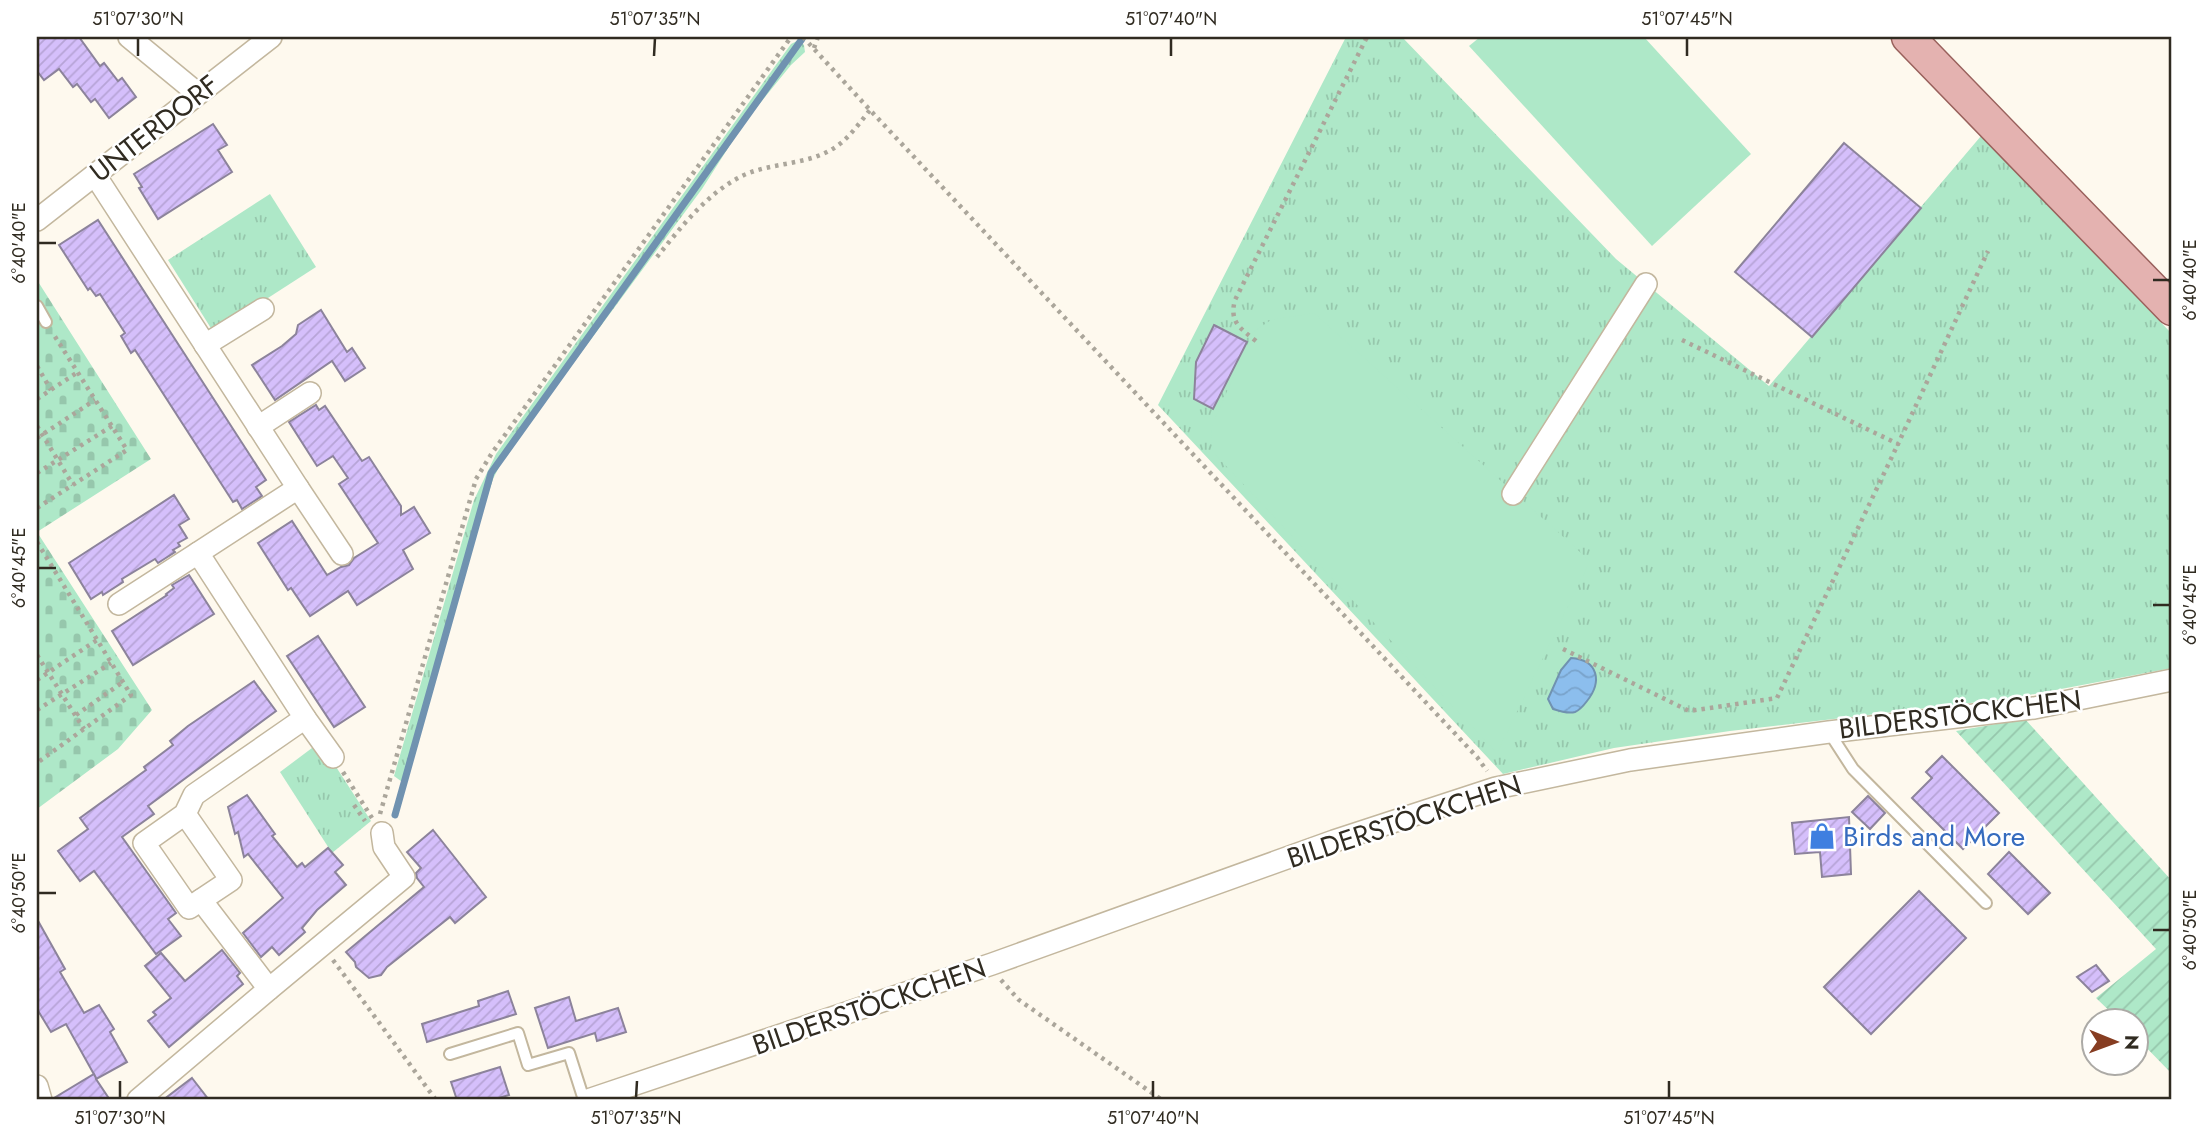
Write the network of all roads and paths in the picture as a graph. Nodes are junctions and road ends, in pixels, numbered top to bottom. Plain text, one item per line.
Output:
1 (129, 37) edge
2 (271, 37) edge
3 (791, 37) edge
4 (803, 37) edge
5 (818, 37) edge
6 (1367, 37) edge
7 (1908, 37) edge
8 (814, 48) junction
9 (197, 93) junction
10 (870, 110) junction
11 (95, 176) junction
12 (37, 220) edge
13 (1987, 251) dead end
14 (657, 257) dead end
15 (1646, 284) dead end
16 (37, 306) edge
17 (264, 309) dead end
18 (2172, 309) edge
19 (46, 322) joint
20 (1256, 341) dead end
21 (1682, 341) dead end
22 (205, 345) junction
23 (37, 366) edge
24 (78, 372) junction
25 (51, 390) junction
26 (310, 393) dead end
27 (37, 399) edge
28 (95, 400) junction
29 (37, 426) edge
30 (112, 426) junction
31 (258, 427) junction
32 (39, 436) edge
33 (1898, 444) junction
34 (58, 460) junction
35 (37, 474) edge
36 (73, 485) junction
37 (298, 488) junction
38 (1513, 495) dead end
39 (37, 508) edge
40 (37, 542) edge
41 (198, 553) junction
42 (342, 554) dead end
43 (119, 604) dead end
44 (97, 640) junction
45 (1563, 649) dead end
46 (37, 655) edge
47 (111, 663) junction
48 (48, 673) junction
49 (37, 680) edge
50 (2172, 680) edge
51 (124, 682) junction
52 (61, 693) junction
53 (37, 710) edge
54 (76, 715) junction
55 (305, 718) junction
56 (84, 729) junction
57 (1829, 732) junction
58 (333, 757) joint
59 (37, 763) edge
60 (1496, 788) junction
61 (185, 814) junction
62 (380, 829) junction
63 (201, 900) junction
64 (1986, 903) dead end
65 (321, 945) junction
66 (992, 964) junction
67 (269, 989) junction
68 (450, 1054) dead end
69 (37, 1086) edge
70 (41, 1100) edge
71 (138, 1100) edge
72 (436, 1100) edge
73 (586, 1100) edge
74 (1162, 1100) edge

1 - 9 street
2 - 9 street, UNTERDORF
3 - 62 path
4 - 8 path
5 - 8 path
6 - 20 path
7 - 18 main road
8 - 10 path
9 - 11 street, UNTERDORF
10 - 14 path
10 - 60 path
11 - 12 street, UNTERDORF
11 - 22 street
13 - 33 path
15 - 38 street
16 - 19 lane
17 - 22 street
19 - 24 path
21 - 33 path
22 - 31 street
23 - 25 path
24 - 25 path
24 - 28 path
25 - 27 path
26 - 31 street
28 - 30 path
28 - 32 path
29 - 32 path
30 - 34 path
30 - 36 path
31 - 37 street
32 - 34 path
33 - 45 path
34 - 35 path
34 - 36 path
36 - 39 path
37 - 41 street
37 - 42 street
40 - 44 path
41 - 43 street
41 - 55 street
44 - 47 path
44 - 48 path
46 - 48 path
47 - 51 path
47 - 52 path
48 - 49 path
48 - 52 path
50 - 57 street, BILDERSTÖCKCHEN
51 - 54 path
51 - 56 path
52 - 53 path
52 - 54 path
54 - 56 path
55 - 58 street
55 - 61 street
56 - 59 path
57 - 60 street, BILDERSTÖCKCHEN
57 - 64 lane
58 - 62 path
60 - 66 street, BILDERSTÖCKCHEN
61 - 63 street
61 - 63 street
62 - 65 street
63 - 67 street
65 - 67 street
65 - 72 path
66 - 73 street, BILDERSTÖCKCHEN
66 - 74 path
67 - 71 street
68 - 73 lane
69 - 70 street

